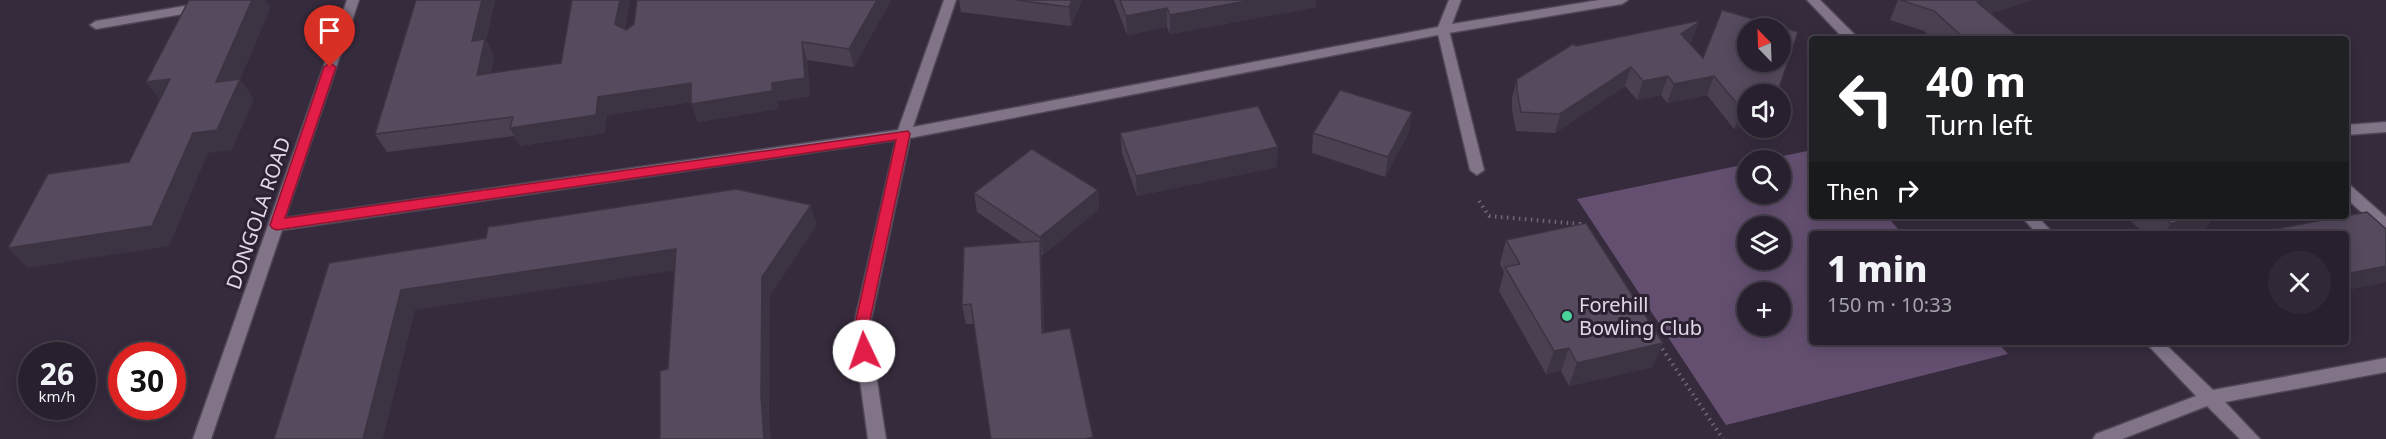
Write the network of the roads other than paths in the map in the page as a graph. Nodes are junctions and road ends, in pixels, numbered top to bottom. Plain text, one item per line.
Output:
1 (353, 0) edge
2 (950, 0) edge
3 (1455, 0) edge
4 (1622, 0) edge
5 (1813, 0) edge
6 (211, 6) edge
7 (96, 25) dead end
8 (1443, 30) junction
9 (1849, 36) edge
10 (2386, 127) edge
11 (2349, 130) edge
12 (904, 134) junction
13 (1477, 170) road end
14 (2349, 193) edge
15 (2031, 219) edge
16 (276, 225) junction
17 (2386, 226) edge
18 (2043, 231) edge
19 (2156, 345) edge
20 (2386, 365) edge
21 (2209, 398) junction
22 (202, 439) edge
23 (877, 439) edge
24 (2102, 439) edge
25 (2251, 439) edge

1 - 16 street, DONGOLA ROAD
2 - 12 street
3 - 8 street
4 - 8 street
5 - 9 street
6 - 7 street
8 - 12 street
8 - 13 street
10 - 11 street
12 - 16 street
12 - 23 street
14 - 17 street
15 - 18 street
16 - 22 street, DONGOLA ROAD
19 - 21 street
20 - 21 street
21 - 24 street
21 - 25 street

